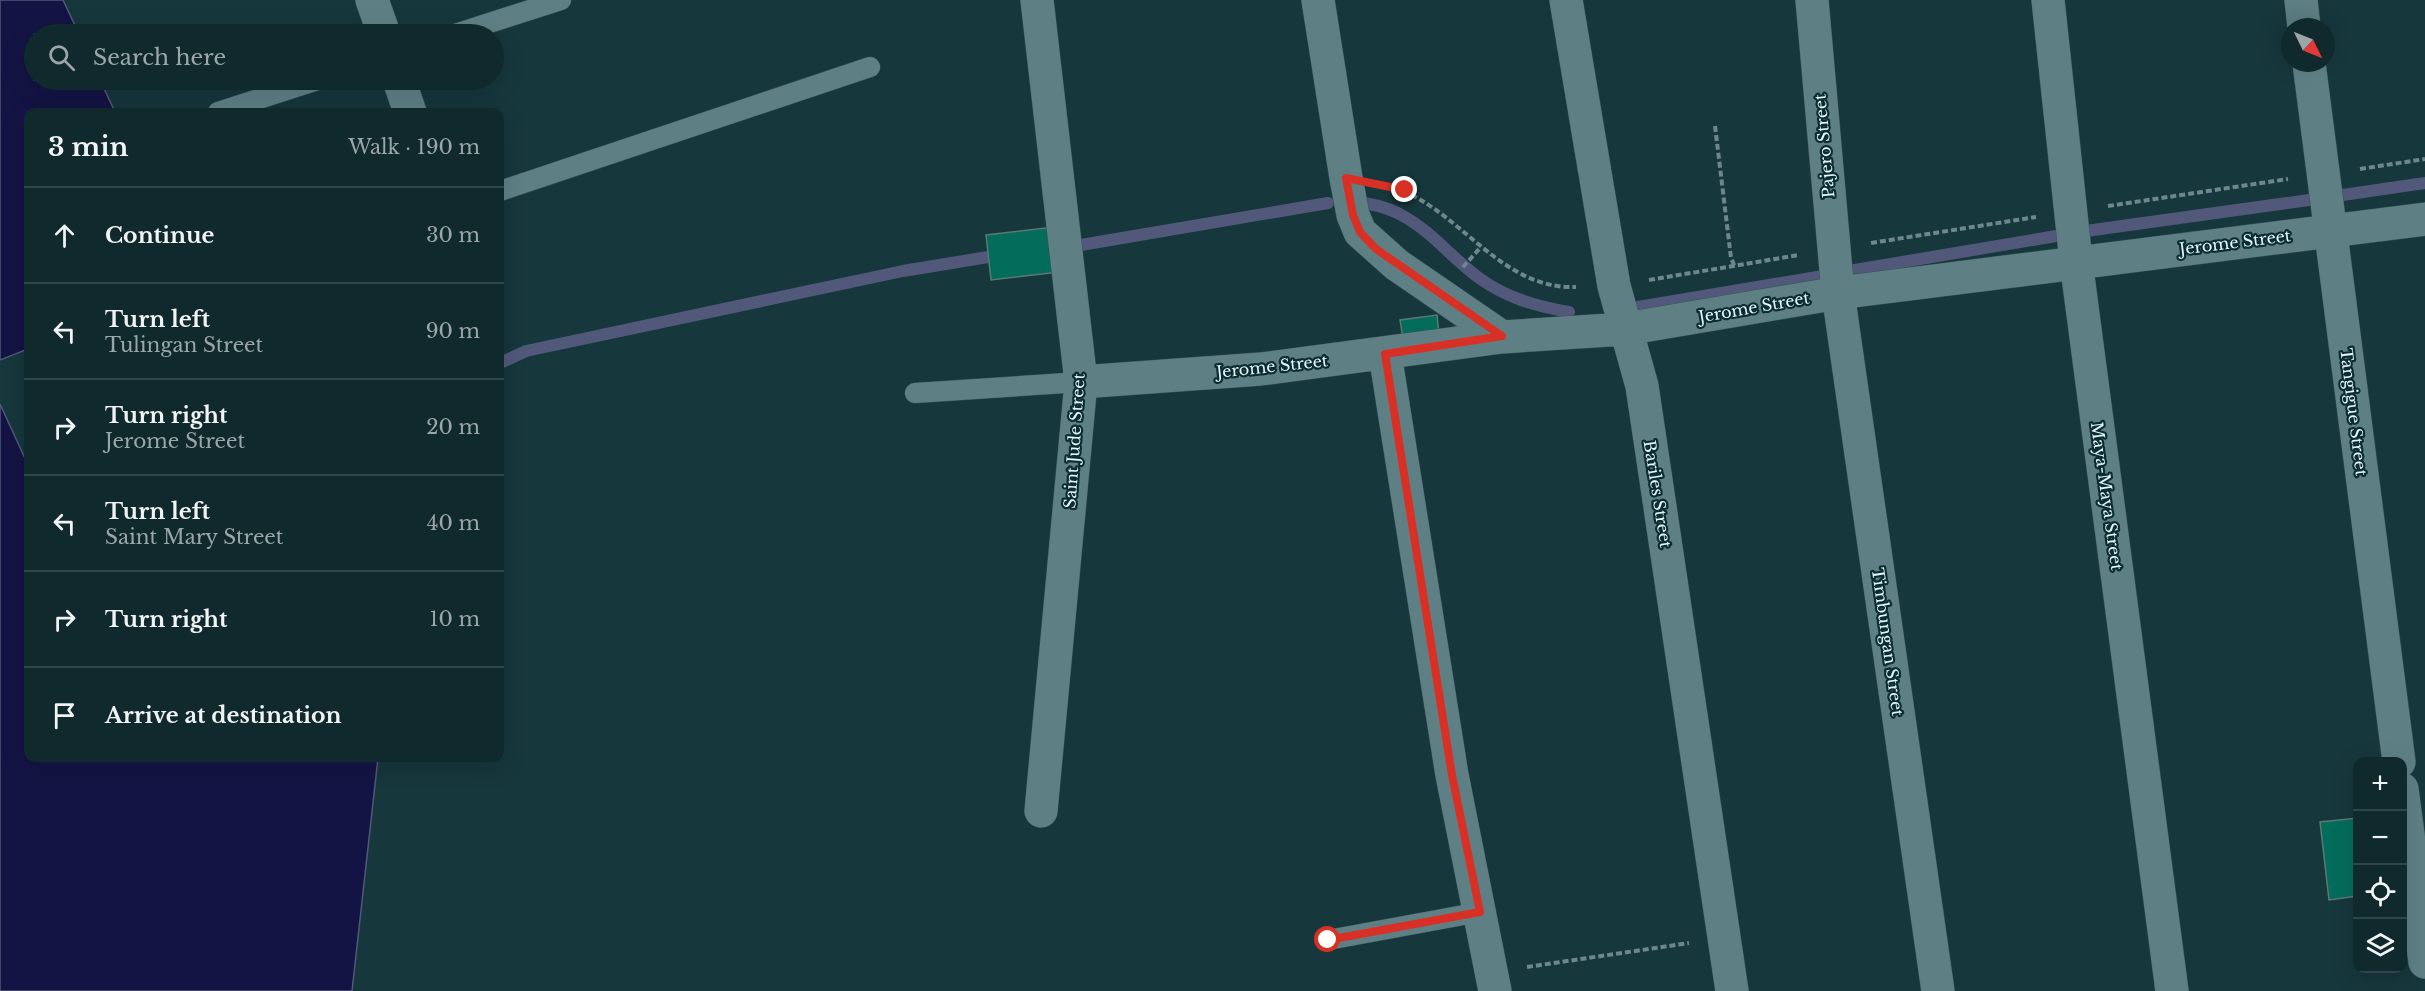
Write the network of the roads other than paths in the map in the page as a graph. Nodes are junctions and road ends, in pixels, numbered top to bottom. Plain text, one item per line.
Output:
1 (372, 0) edge
2 (561, 0) edge
3 (1037, 0) edge
4 (1318, 0) edge
5 (1566, 0) edge
6 (1812, 0) edge
7 (2048, 0) edge
8 (2301, 0) edge
9 (2303, 18) edge
10 (380, 24) edge
11 (486, 24) edge
12 (870, 67) dead end
13 (2310, 72) edge
14 (287, 90) edge
15 (402, 90) edge
16 (230, 108) edge
17 (409, 108) edge
18 (504, 190) edge
19 (2425, 219) edge
20 (2330, 230) junction
21 (2076, 261) junction
22 (1838, 293) junction
23 (1625, 329) junction
24 (1502, 336) junction
25 (1385, 354) junction
26 (1081, 382) junction
27 (915, 393) dead end
28 (2398, 757) edge
29 (1041, 811) dead end
30 (2406, 811) edge
31 (1480, 912) junction
32 (1328, 940) dead end
33 (2425, 962) edge
34 (1493, 982) edge
35 (1732, 991) edge
36 (1938, 991) edge
37 (2172, 991) edge

1 - 10 street
2 - 11 lane
3 - 26 street, Saint Jude Street
4 - 24 street
5 - 23 street, Bariles Street
6 - 22 street, Pajero Street
7 - 21 street, Maya-Maya Street
8 - 9 street
12 - 18 lane
13 - 20 street, Tangigue Street
14 - 16 lane
15 - 17 street
19 - 20 street, Jerome Street
20 - 21 street, Jerome Street
20 - 28 street, Tangigue Street
21 - 22 street, Jerome Street
21 - 37 street, Maya-Maya Street
22 - 23 street, Jerome Street
22 - 36 street, Timbungan Street
23 - 24 street, Jerome Street
23 - 35 street, Bariles Street
24 - 25 street, Jerome Street
25 - 26 street, Jerome Street
25 - 31 street
26 - 27 lane
26 - 29 street, Saint Jude Street
30 - 33 street
31 - 32 lane
31 - 34 street

